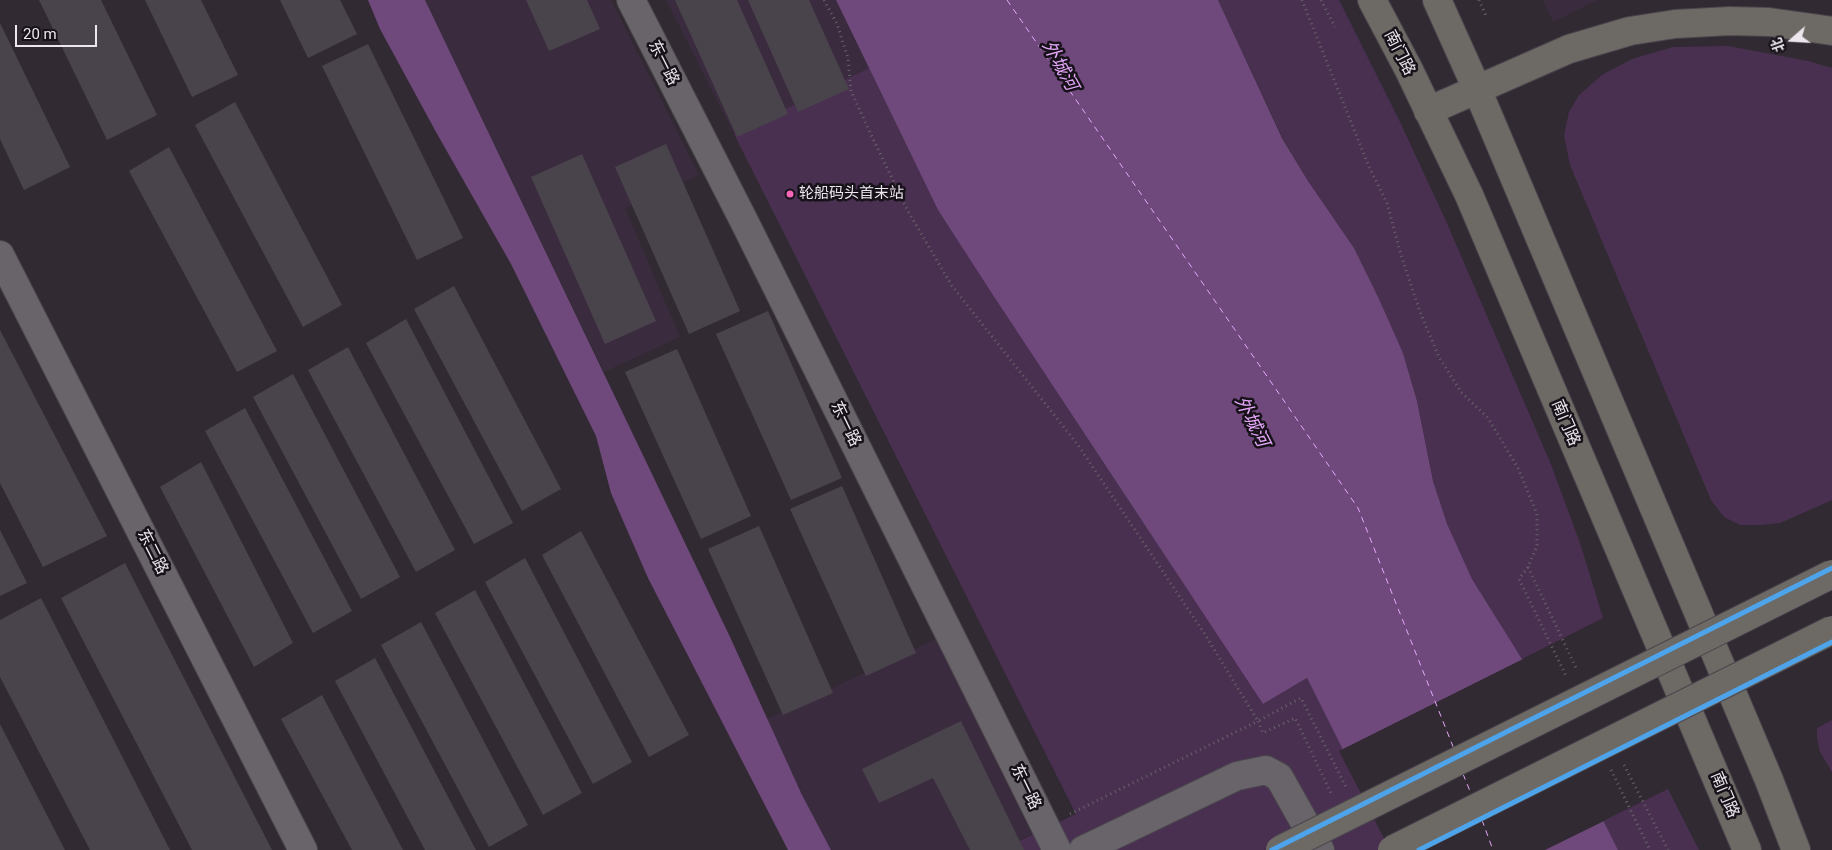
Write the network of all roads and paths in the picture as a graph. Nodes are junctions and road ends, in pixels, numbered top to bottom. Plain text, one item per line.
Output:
1 (631, 0) edge
2 (824, 0) edge
3 (1302, 0) edge
4 (1321, 0) edge
5 (1372, 0) edge
6 (1437, 0) edge
7 (1478, 0) edge
8 (1487, 18) dead end
9 (1335, 27) dead end
10 (1832, 31) edge
11 (1477, 88) junction
12 (1428, 111) junction
13 (0, 255) edge
14 (1528, 567) junction
15 (1832, 574) edge
16 (1832, 630) edge
17 (1580, 690) junction
18 (1258, 722) junction
19 (1610, 752) junction
20 (1348, 791) dead end
21 (1343, 818) junction
22 (1044, 826) junction
23 (303, 850) edge
24 (1057, 850) edge
25 (1083, 850) edge
26 (1280, 850) edge
27 (1320, 850) edge
28 (1392, 850) edge
29 (1650, 850) edge
30 (1668, 850) edge
31 (1747, 850) edge
32 (1796, 850) edge

1 - 22 street, 东一路
2 - 18 path
3 - 14 path
4 - 9 path
5 - 12 main road, 南门路
6 - 11 main road
7 - 8 path
10 - 11 main road
11 - 12 main road
11 - 32 main road
12 - 31 main road, 南门路
13 - 23 street, 东二路
14 - 17 path
14 - 17 path
15 - 17 main road, bridge
16 - 19 main road, bridge
17 - 21 main road, bridge
18 - 20 path
18 - 21 path
18 - 22 path
19 - 28 main road, bridge
19 - 29 path
19 - 30 path
21 - 26 main road, bridge
22 - 24 street, 东一路
25 - 27 street

